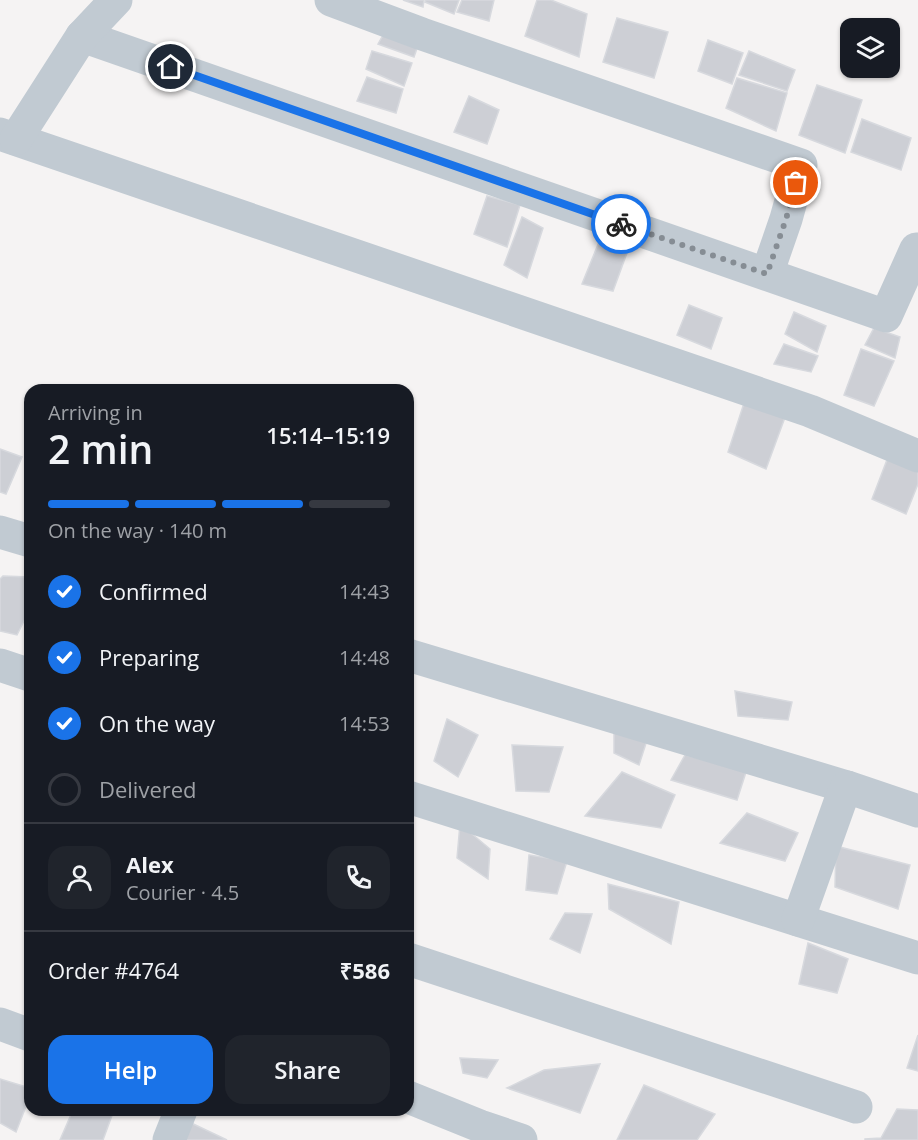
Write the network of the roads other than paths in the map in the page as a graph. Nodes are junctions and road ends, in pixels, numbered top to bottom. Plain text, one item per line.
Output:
1 (116, 0) edge
2 (331, 0) edge
3 (82, 36) junction
4 (8, 136) edge
5 (918, 249) edge
6 (767, 274) junction
7 (918, 456) edge
8 (0, 532) edge
9 (24, 539) edge
10 (414, 657) edge
11 (0, 665) edge
12 (24, 673) edge
13 (847, 788) junction
14 (414, 799) edge
15 (918, 811) edge
16 (798, 920) junction
17 (918, 958) edge
18 (414, 961) edge
19 (0, 1024) edge
20 (24, 1033) edge
21 (414, 1099) edge
22 (856, 1107) dead end
23 (179, 1116) edge
24 (169, 1140) edge
25 (521, 1140) edge

1 - 3 street
2 - 6 street
3 - 4 street
3 - 6 street
4 - 7 street
5 - 6 street
8 - 9 street
10 - 13 street
11 - 12 street
13 - 15 street
13 - 16 street
14 - 16 street
16 - 17 street
18 - 22 street
19 - 20 street
21 - 25 street
23 - 24 street

